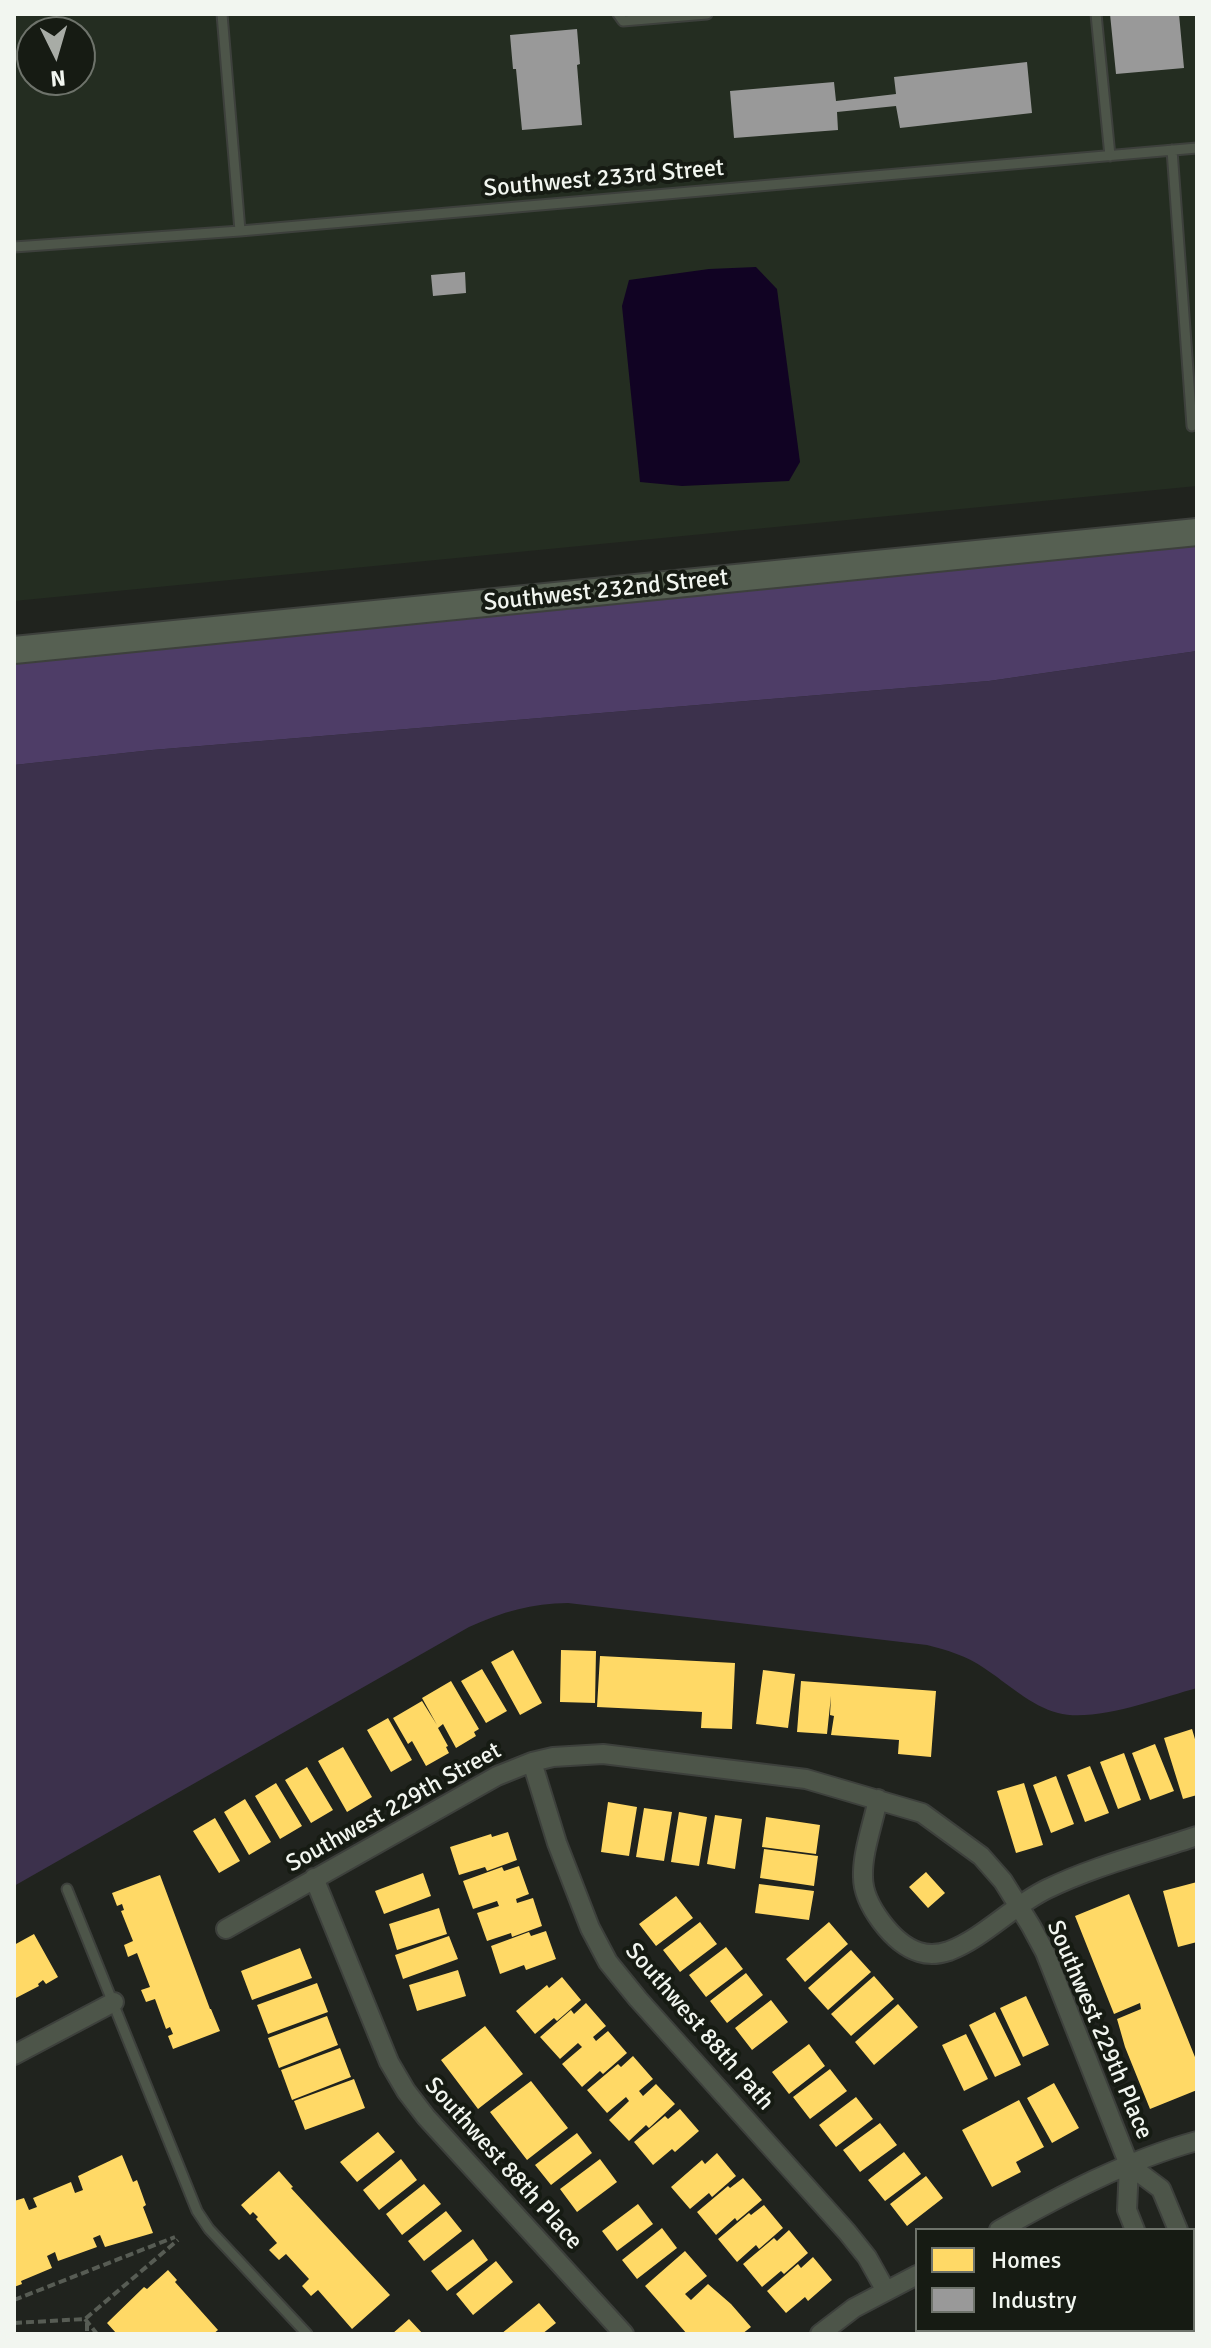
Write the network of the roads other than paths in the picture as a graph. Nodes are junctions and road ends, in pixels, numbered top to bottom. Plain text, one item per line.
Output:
1 (222, 14) edge
2 (618, 14) edge
3 (707, 14) edge
4 (1096, 14) edge
5 (1197, 148) edge
6 (1172, 150) junction
7 (1110, 156) junction
8 (240, 231) junction
9 (14, 247) edge
10 (1192, 426) dead end
11 (1197, 532) edge
12 (14, 650) edge
13 (532, 1762) junction
14 (878, 1799) junction
15 (1197, 1836) edge
16 (314, 1878) junction
17 (67, 1889) dead end
18 (1018, 1905) junction
19 (226, 1929) dead end
20 (114, 2002) junction
21 (14, 2055) edge
22 (1197, 2141) edge
23 (1129, 2165) junction
24 (1003, 2228) edge
25 (1134, 2228) edge
26 (1177, 2228) edge
27 (915, 2276) edge
28 (886, 2291) junction
29 (307, 2334) edge
30 (624, 2334) edge
31 (820, 2334) edge

1 - 8 lane
2 - 3 lane
4 - 7 lane
5 - 6 lane, Southwest 233rd Street
6 - 7 lane, Southwest 233rd Street
6 - 10 lane
7 - 8 lane, Southwest 233rd Street
8 - 9 lane, Southwest 233rd Street
11 - 12 street, Southwest 232nd Street
13 - 14 street, Southwest 229th Street
13 - 16 street, Southwest 229th Street
13 - 28 street, Southwest 88th Path
14 - 18 street, Southwest 229th Place
14 - 18 street
15 - 18 street
16 - 19 street, Southwest 229th Street
16 - 30 street, Southwest 88th Place
17 - 20 lane
18 - 23 street, Southwest 229th Place
20 - 21 street
20 - 29 lane
22 - 23 street
23 - 24 street
23 - 25 street, Southwest 229th Place
23 - 26 street, Southwest 229th Place
27 - 28 street
28 - 31 street

